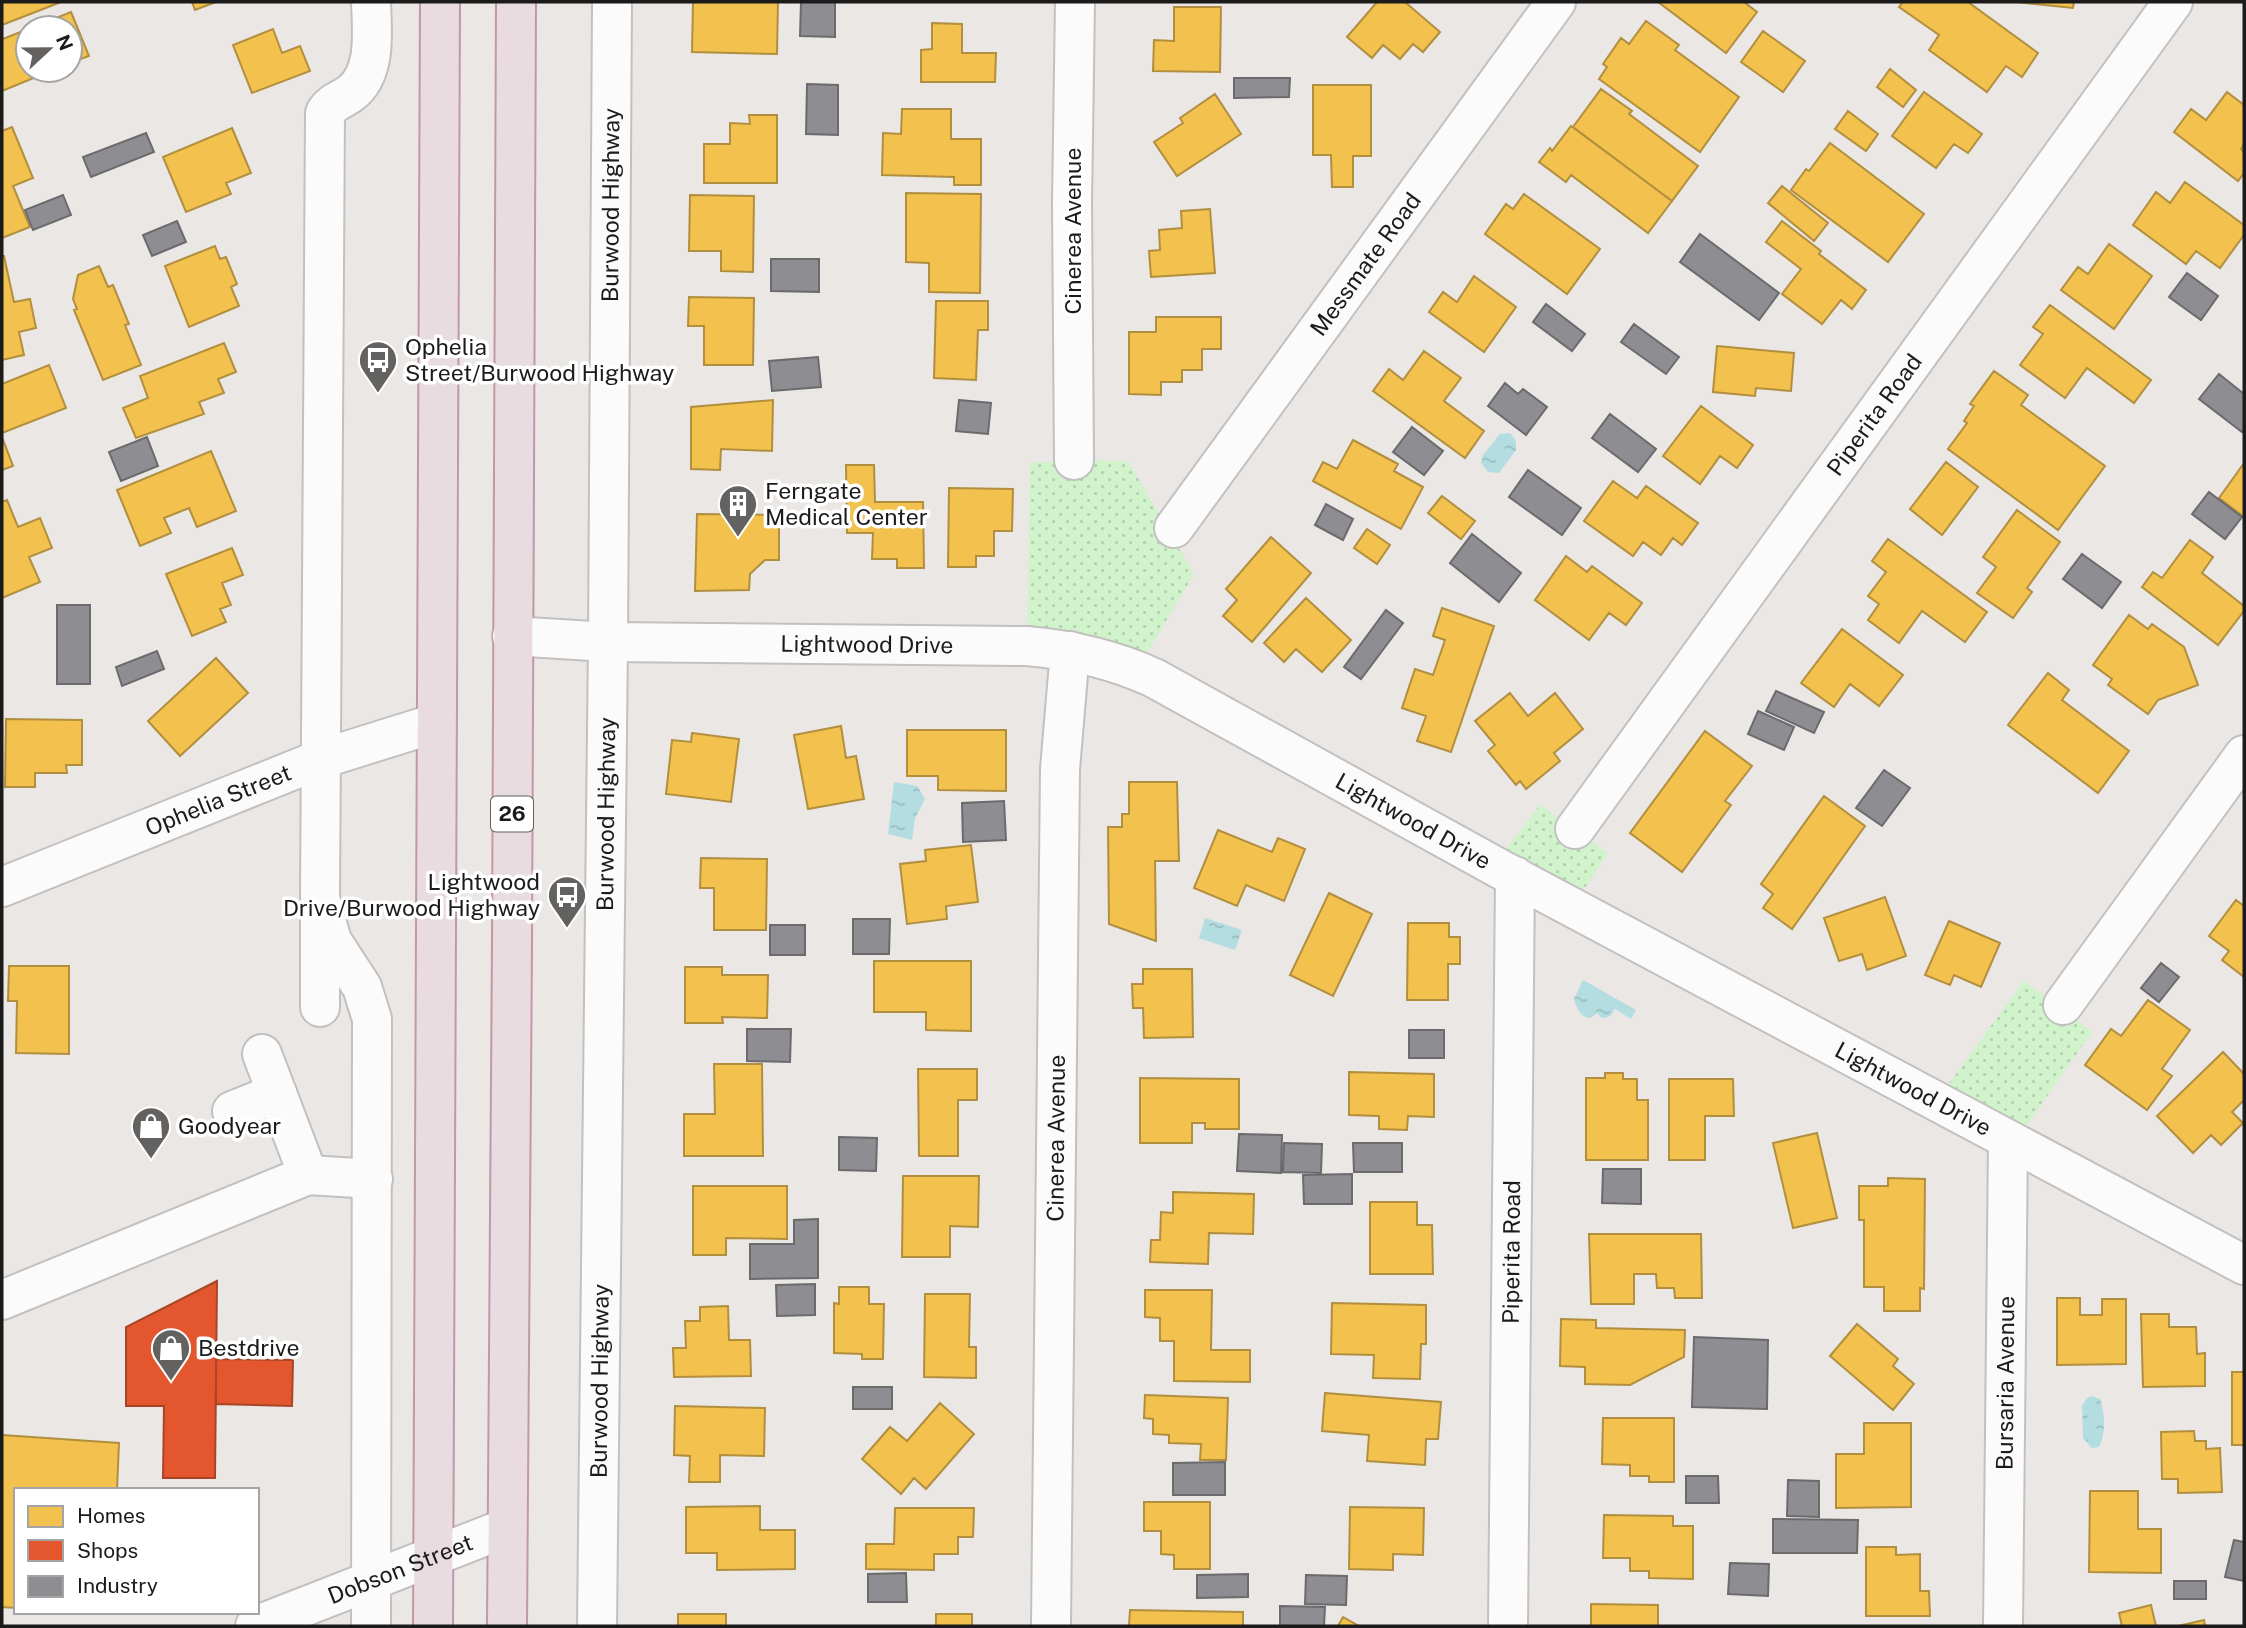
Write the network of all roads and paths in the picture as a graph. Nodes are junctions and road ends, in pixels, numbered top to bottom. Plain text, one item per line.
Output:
1 (371, 2) edge
2 (440, 2) edge
3 (516, 2) edge
4 (612, 2) edge
5 (1075, 2) edge
6 (1556, 2) edge
7 (2173, 2) edge
8 (1074, 460) dead end
9 (1174, 528) dead end
10 (512, 636) junction
11 (608, 642) junction
12 (1070, 651) junction
13 (436, 723) junction
14 (2244, 755) edge
15 (321, 759) junction
16 (1575, 829) dead end
17 (1516, 876) junction
18 (2, 887) edge
19 (320, 898) junction
20 (2063, 1005) dead end
21 (320, 1007) dead end
22 (262, 1054) dead end
23 (277, 1093) junction
24 (232, 1111) dead end
25 (2008, 1140) junction
26 (309, 1174) junction
27 (373, 1179) junction
28 (2244, 1265) edge
29 (2, 1300) edge
30 (506, 1528) junction
31 (434, 1556) junction
32 (372, 1581) junction
33 (255, 1626) edge
34 (371, 1626) edge
35 (433, 1626) edge
36 (507, 1626) edge
37 (597, 1626) edge
38 (1051, 1626) edge
39 (1508, 1626) edge
40 (2003, 1626) edge

1 - 15 street
2 - 13 highway
3 - 10 highway, 26
4 - 11 street, Burwood Highway
5 - 8 street, Cinerea Avenue
6 - 9 street, Messmate Road
7 - 16 street, Piperita Road
10 - 11 street, Lightwood Drive
10 - 30 highway, 26
11 - 12 street, Lightwood Drive
11 - 37 street, Burwood Highway
12 - 17 street, Lightwood Drive
12 - 38 street, Cinerea Avenue
13 - 15 street, Ophelia Street
13 - 31 highway
14 - 20 street
15 - 18 street, Ophelia Street
15 - 19 street
17 - 25 street, Lightwood Drive
17 - 39 street, Piperita Road
19 - 21 street
19 - 27 street
22 - 23 street
23 - 24 street
23 - 26 street
25 - 28 street, Lightwood Drive
25 - 40 street, Bursaria Avenue
26 - 27 street
26 - 29 street
27 - 32 street
30 - 31 street, Dobson Street
30 - 36 highway, 26
31 - 32 street, Dobson Street
31 - 35 highway
32 - 33 street, Dobson Street
32 - 34 street

